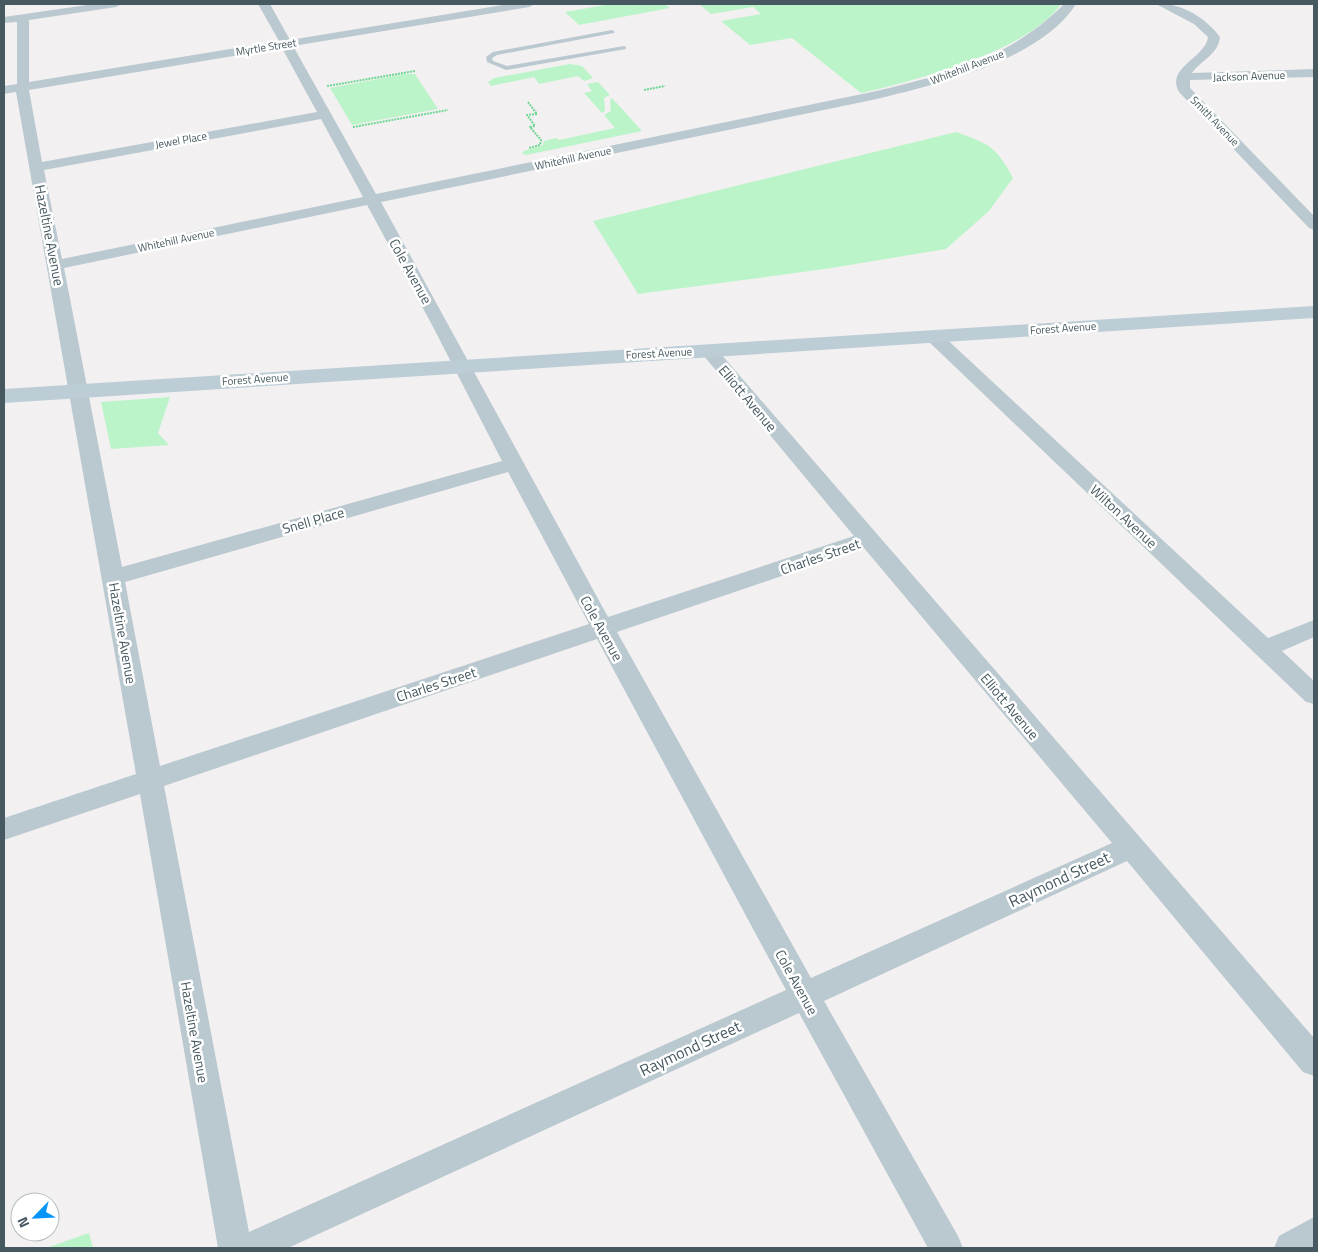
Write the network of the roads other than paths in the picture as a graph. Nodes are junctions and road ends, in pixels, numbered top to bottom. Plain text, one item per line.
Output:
1 (116, 4) edge
2 (264, 4) edge
3 (529, 4) edge
4 (1070, 4) edge
5 (1162, 4) edge
6 (503, 6) edge
7 (13, 19) edge
8 (612, 32) dead end
9 (286, 44) junction
10 (624, 48) dead end
11 (1314, 73) edge
12 (1184, 76) junction
13 (13, 89) edge
14 (325, 114) junction
15 (37, 167) junction
16 (372, 199) junction
17 (1314, 224) edge
18 (56, 265) junction
19 (1314, 312) edge
20 (933, 336) junction
21 (708, 350) junction
22 (462, 365) junction
23 (79, 391) junction
24 (4, 397) edge
25 (513, 464) junction
26 (868, 540) junction
27 (113, 577) junction
28 (1314, 628) edge
29 (602, 629) junction
30 (1265, 649) junction
31 (1314, 695) edge
32 (150, 780) junction
33 (4, 829) edge
34 (1130, 847) junction
35 (804, 996) junction
36 (1314, 1061) edge
37 (1314, 1234) edge
38 (235, 1248) edge
39 (251, 1248) edge
40 (946, 1248) edge
41 (1291, 1248) edge

1 - 7 street
2 - 9 street, Cole Avenue
3 - 6 street, Myrtle Street
4 - 16 street, Whitehill Avenue
5 - 12 street
6 - 9 street, Myrtle Street
7 - 13 street, Hazeltine Avenue
8 - 10 lane
9 - 13 street, Myrtle Street
9 - 14 street, Cole Avenue
11 - 12 street, Jackson Avenue
12 - 17 street, Smith Avenue
13 - 15 street, Hazeltine Avenue
14 - 15 street, Jewel Place
14 - 16 street, Cole Avenue
15 - 18 street, Hazeltine Avenue
16 - 18 street, Whitehill Avenue
16 - 22 street, Cole Avenue
18 - 23 street, Hazeltine Avenue
19 - 20 main road, Forest Avenue
20 - 21 main road, Forest Avenue
20 - 30 street, Wilton Avenue
21 - 22 main road, Forest Avenue
21 - 26 street, Elliott Avenue
22 - 23 main road, Forest Avenue
22 - 25 street, Cole Avenue
23 - 24 main road, Forest Avenue
23 - 27 street, Hazeltine Avenue
25 - 27 street, Snell Place
25 - 29 street, Cole Avenue
26 - 29 street, Charles Street
26 - 34 street, Elliott Avenue
27 - 32 street, Hazeltine Avenue
28 - 30 street
29 - 32 street, Charles Street
29 - 35 street, Cole Avenue
30 - 31 street, Wilton Avenue
32 - 33 street, Charles Street
32 - 38 street, Hazeltine Avenue
34 - 35 street, Raymond Street
34 - 36 street, Elliott Avenue
35 - 39 street, Raymond Street
35 - 40 street, Cole Avenue
37 - 41 street

